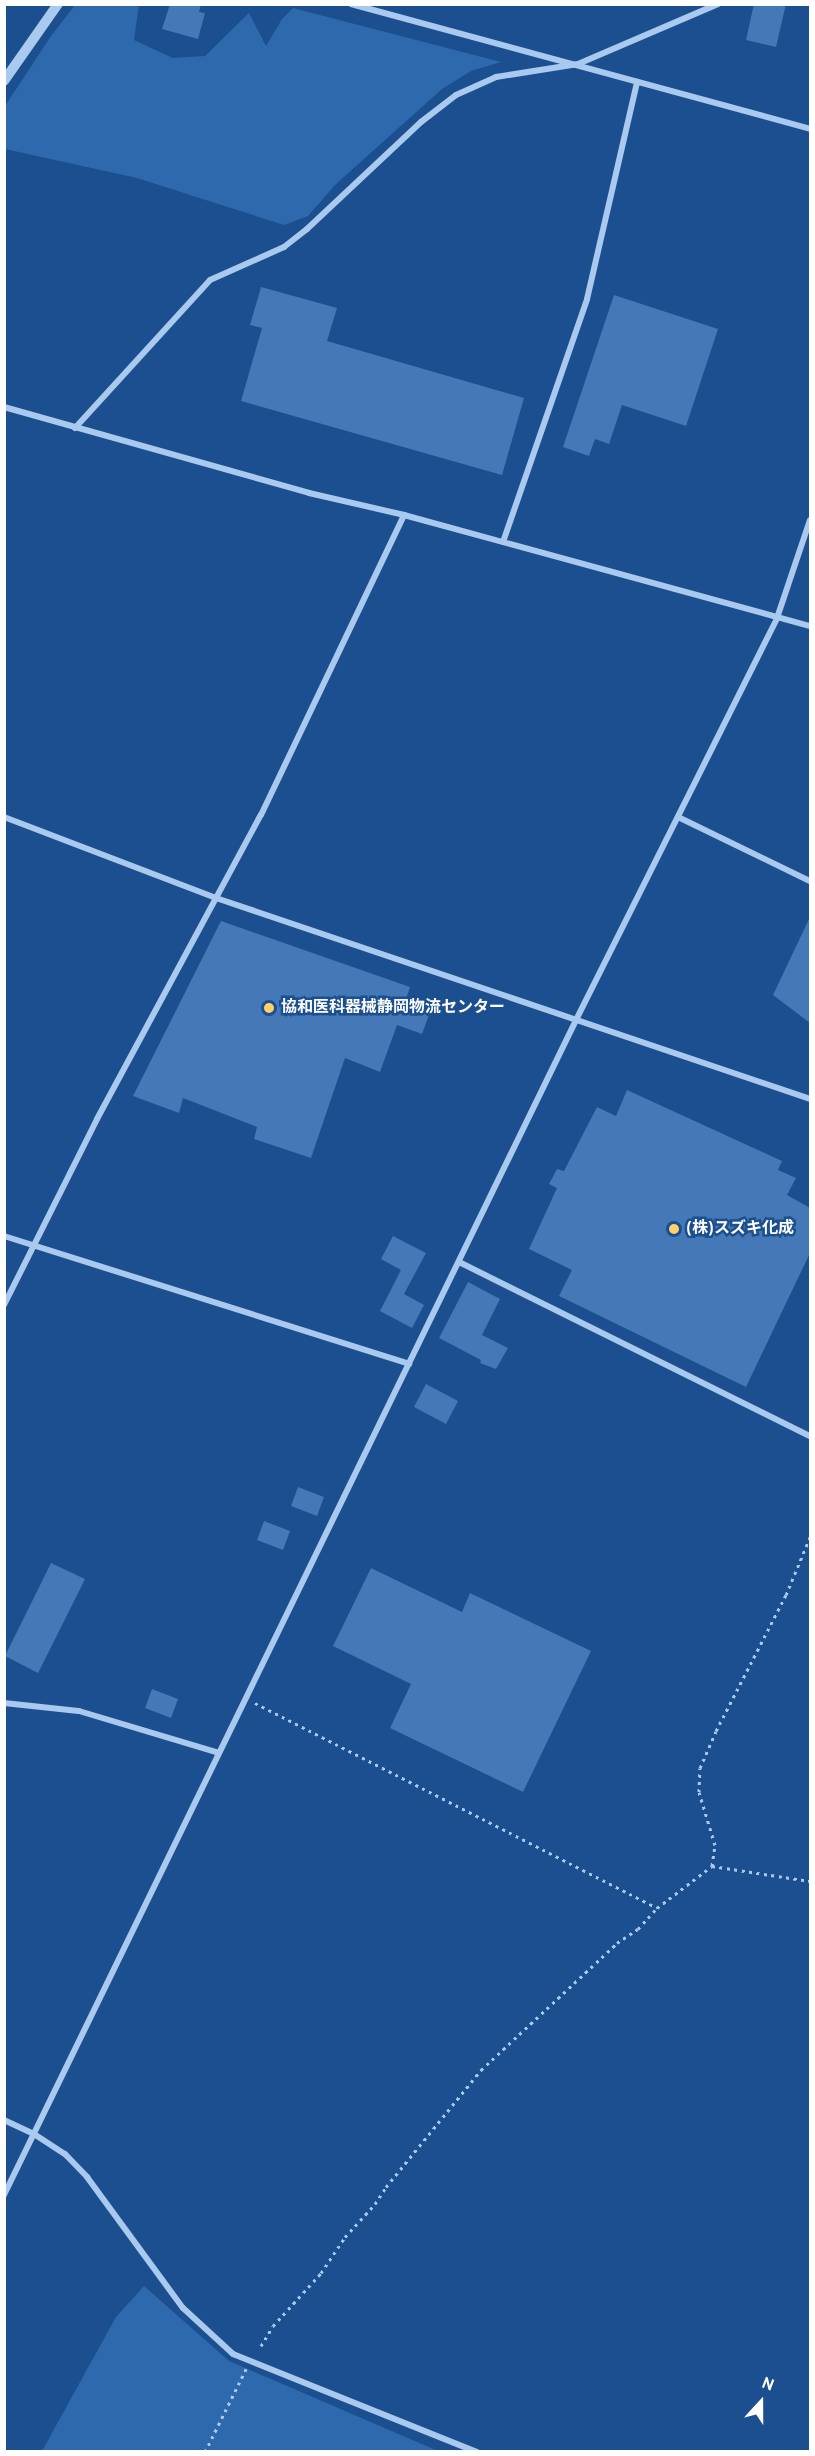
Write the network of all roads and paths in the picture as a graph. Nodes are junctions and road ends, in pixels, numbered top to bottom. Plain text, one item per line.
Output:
1 (58, 4) edge
2 (351, 4) edge
3 (718, 4) edge
4 (578, 64) junction
5 (4, 81) edge
6 (637, 82) junction
7 (810, 129) edge
8 (4, 407) edge
9 (75, 428) junction
10 (404, 515) junction
11 (810, 520) edge
12 (503, 542) junction
13 (777, 618) junction
14 (810, 627) edge
15 (4, 817) edge
16 (678, 817) junction
17 (810, 881) edge
18 (216, 898) junction
19 (576, 1020) junction
20 (810, 1098) edge
21 (4, 1236) edge
22 (34, 1244) junction
23 (459, 1262) junction
24 (4, 1305) edge
25 (409, 1364) junction
26 (810, 1436) edge
27 (810, 1537) edge
28 (246, 1699) junction
29 (4, 1703) edge
30 (219, 1753) junction
31 (712, 1866) junction
32 (810, 1881) edge
33 (657, 1908) junction
34 (4, 2120) edge
35 (34, 2134) junction
36 (4, 2195) edge
37 (261, 2346) dead end
38 (249, 2362) junction
39 (205, 2451) edge
40 (477, 2451) edge

1 - 5 street
2 - 4 street
3 - 4 street
4 - 6 street
4 - 9 street
6 - 7 street
6 - 12 street
8 - 9 street
9 - 10 street
10 - 12 street
10 - 18 street
11 - 13 street
12 - 13 street
13 - 14 street
13 - 16 street
15 - 18 street
16 - 17 street
16 - 19 street
18 - 19 street
18 - 22 street
19 - 20 street
19 - 23 street
21 - 22 street
22 - 24 street
22 - 25 street
23 - 25 street
23 - 26 street
25 - 28 street
27 - 31 path
28 - 30 street
28 - 33 path
29 - 30 street
30 - 35 street
31 - 32 path
31 - 33 path
33 - 37 path
34 - 35 street
35 - 36 street
35 - 38 street
38 - 39 path
38 - 40 street

